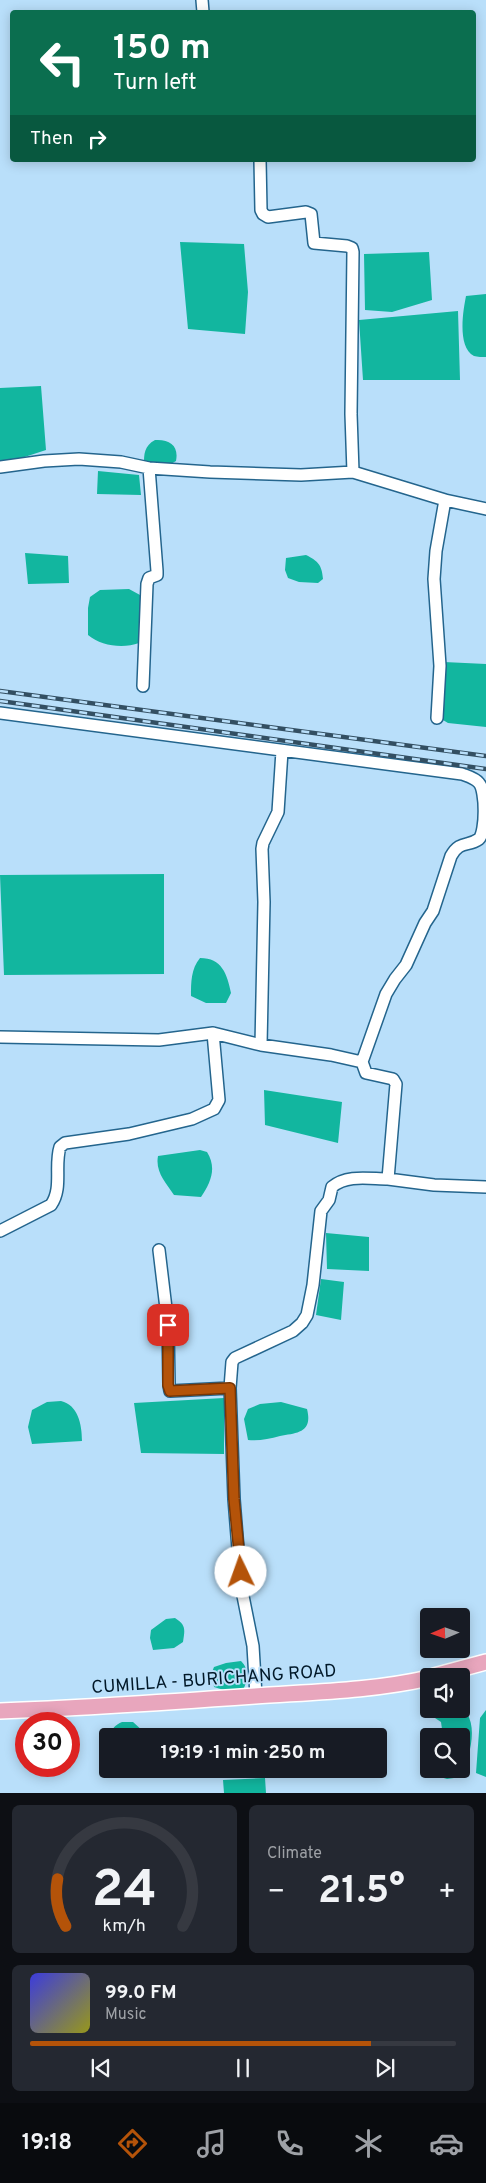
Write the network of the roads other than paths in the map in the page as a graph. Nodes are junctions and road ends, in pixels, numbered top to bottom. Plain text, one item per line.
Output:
1 (260, 162) edge
2 (0, 467) edge
3 (149, 468) junction
4 (354, 472) junction
5 (445, 500) junction
6 (486, 509) edge
7 (143, 686) dead end
8 (0, 713) edge
9 (437, 718) dead end
10 (282, 751) junction
11 (213, 1033) junction
12 (0, 1037) edge
13 (261, 1045) junction
14 (362, 1062) junction
15 (388, 1179) junction
16 (486, 1187) edge
17 (0, 1231) edge
18 (159, 1250) dead end
19 (230, 1388) junction
20 (486, 1662) edge
21 (464, 1668) edge
22 (420, 1680) edge
23 (256, 1696) junction
24 (0, 1711) edge

1 - 4 street
2 - 3 street
3 - 4 street
3 - 7 street
4 - 5 street
5 - 6 street
5 - 9 street
8 - 10 street
10 - 13 street
10 - 14 street
11 - 12 street
11 - 13 street
11 - 17 street
13 - 14 street
14 - 15 street
15 - 16 street
15 - 19 street
18 - 19 street
19 - 23 street
20 - 21 main road
22 - 23 main road, CUMILLA - BURICHANG ROAD
23 - 24 main road, CUMILLA - BURICHANG ROAD

